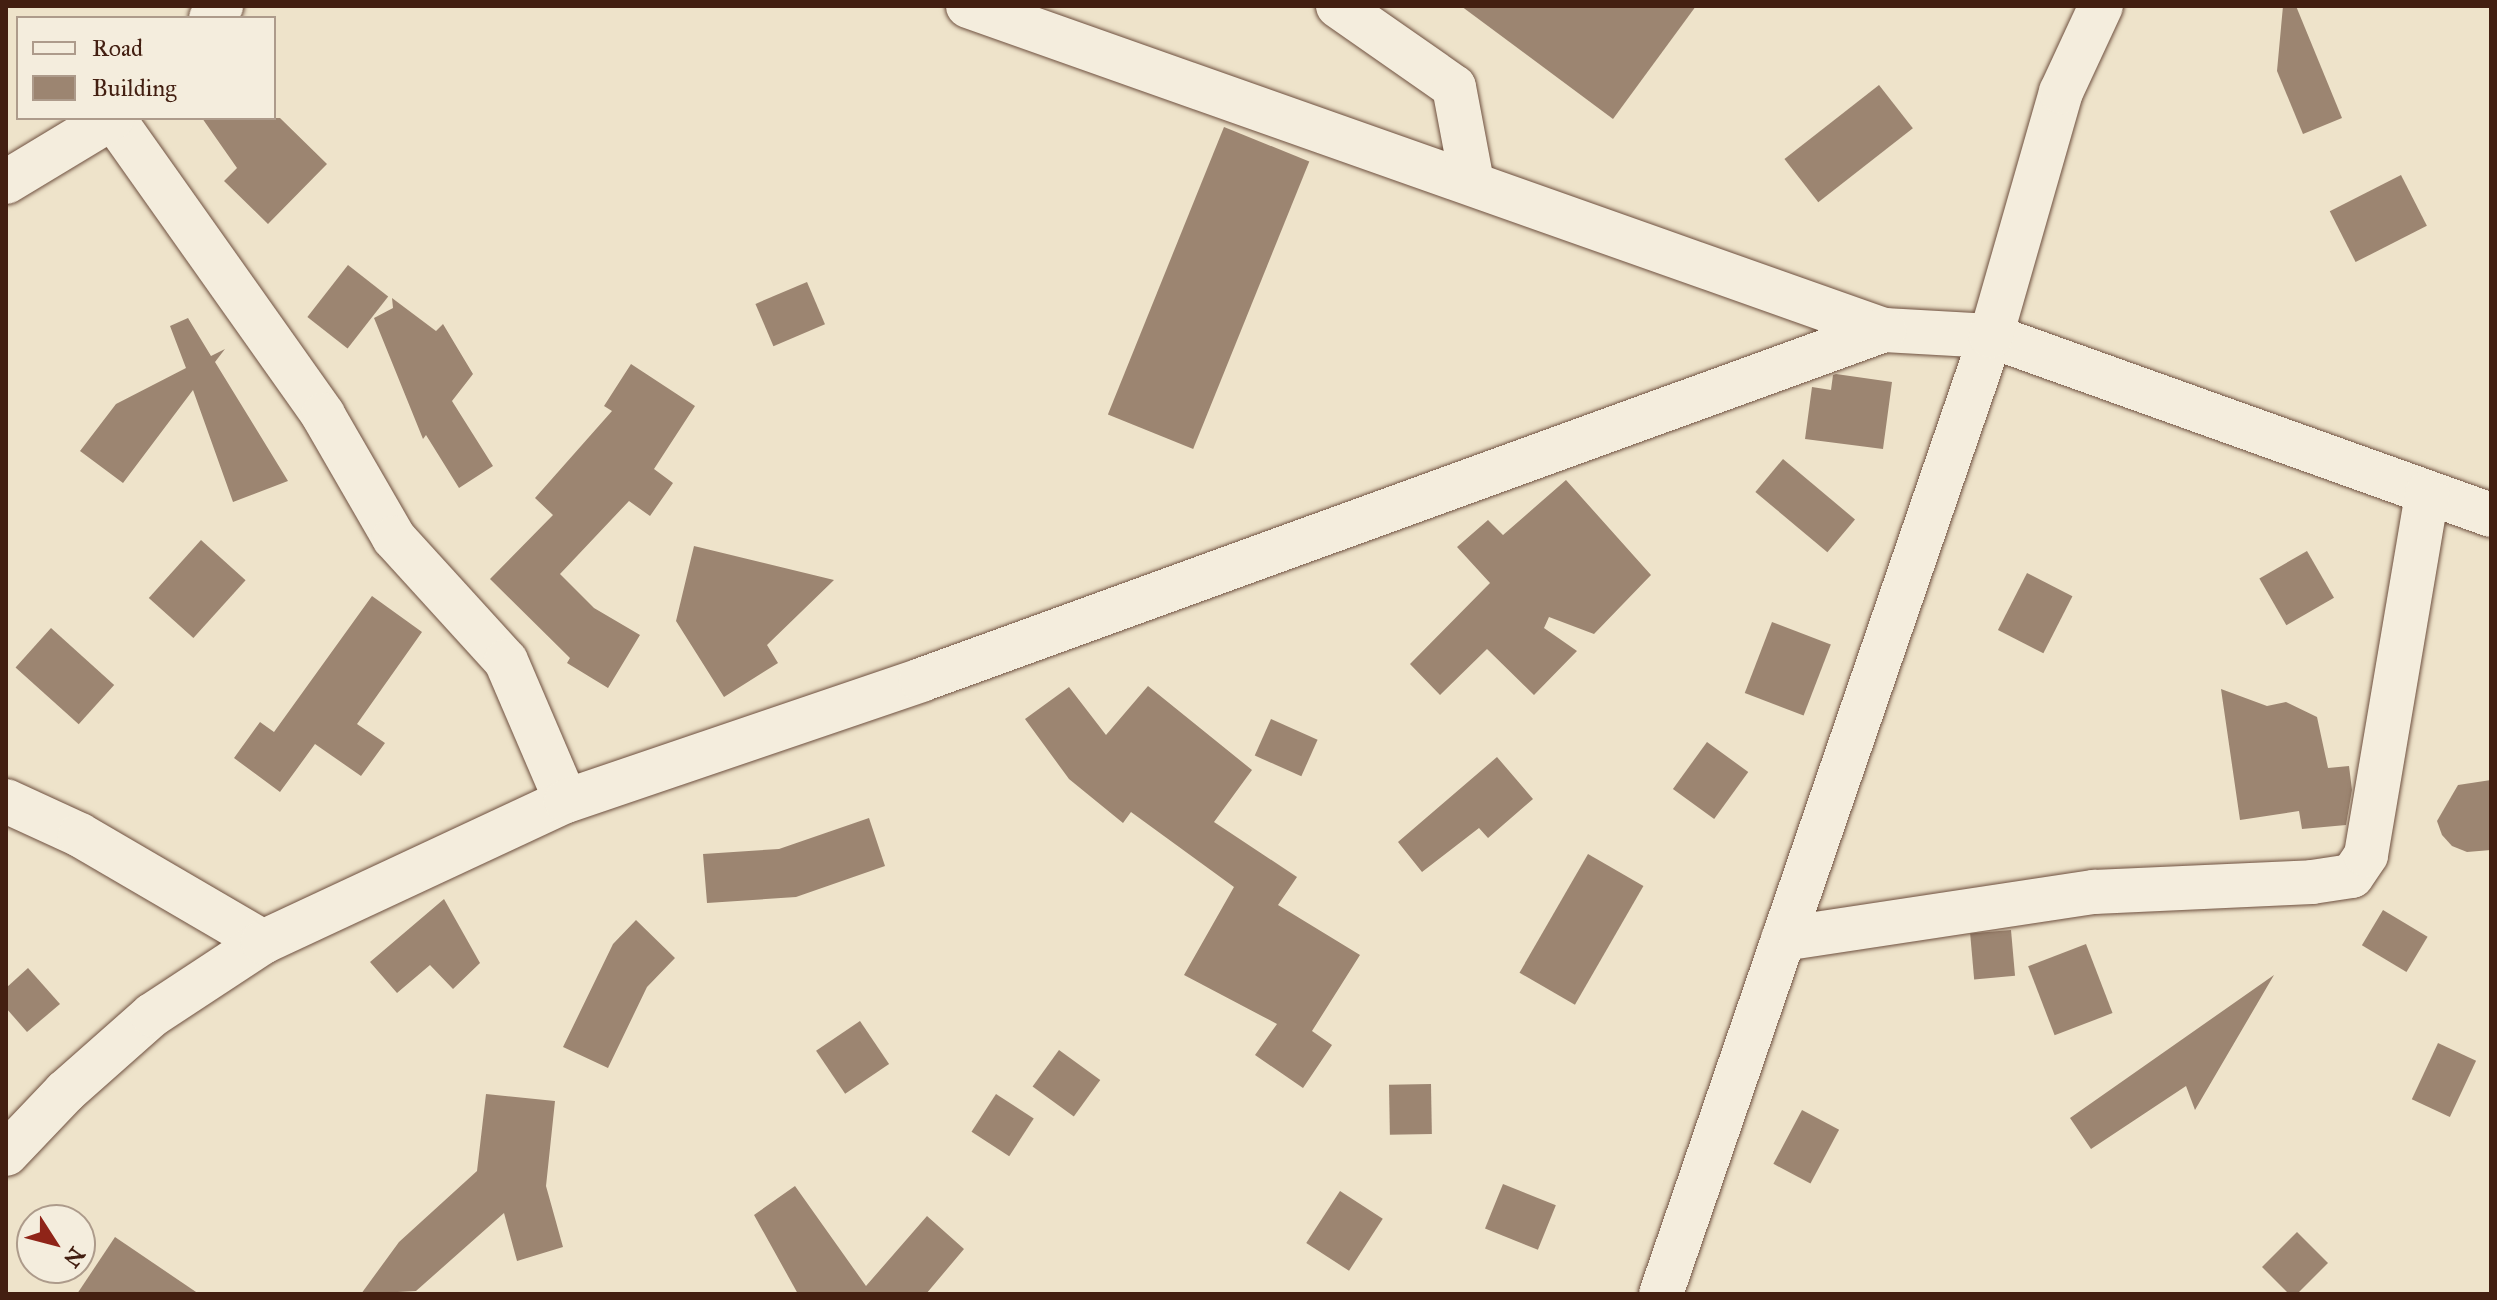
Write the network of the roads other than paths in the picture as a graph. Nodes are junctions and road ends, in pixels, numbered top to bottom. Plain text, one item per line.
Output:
1 (968, 6) edge
2 (1338, 6) edge
3 (2101, 6) edge
4 (109, 120) edge
5 (113, 120) edge
6 (6, 182) edge
7 (1472, 182) junction
8 (1884, 330) junction
9 (1991, 336) junction
10 (2427, 493) junction
11 (2491, 515) edge
12 (6, 801) edge
13 (566, 801) junction
14 (1783, 939) junction
15 (263, 942) junction
16 (6, 1154) edge
17 (1661, 1294) edge

1 - 7 street
2 - 7 street
3 - 9 street
4 - 6 street
5 - 13 street
7 - 8 street
8 - 9 street
8 - 13 street
9 - 10 street
9 - 14 street
10 - 11 street
10 - 14 street
12 - 15 street
13 - 15 street
14 - 17 street
15 - 16 street

